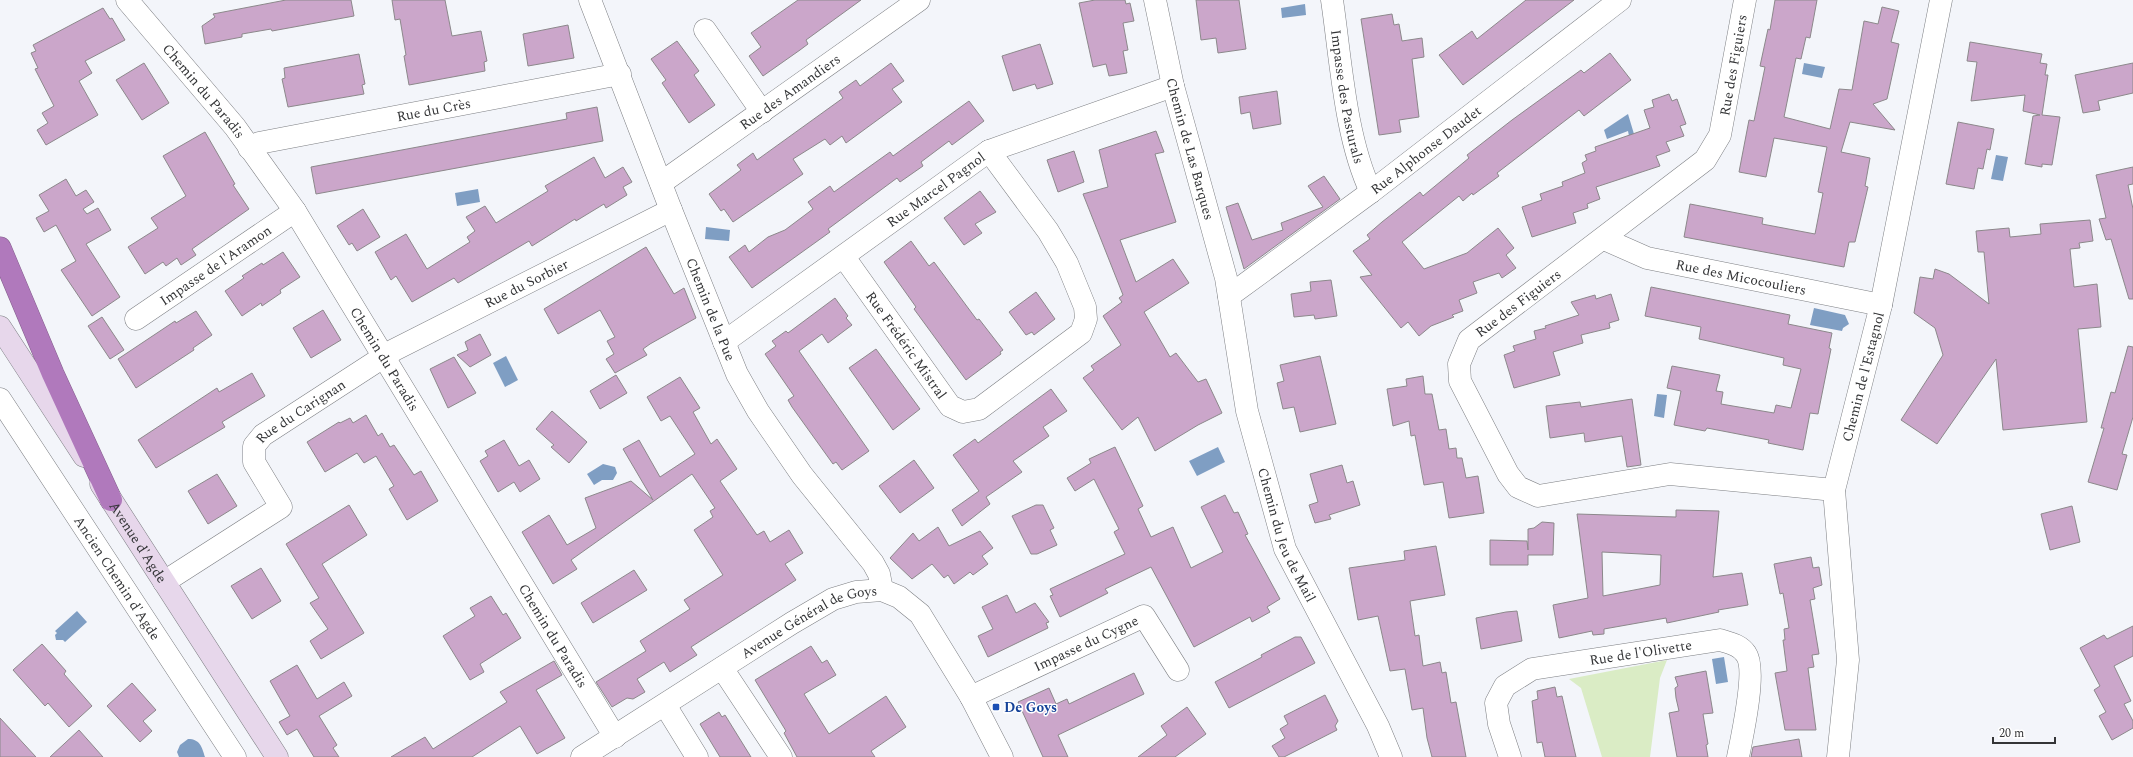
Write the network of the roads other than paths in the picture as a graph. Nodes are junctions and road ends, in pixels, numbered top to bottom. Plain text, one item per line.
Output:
1 (127, 0) edge
2 (590, 0) edge
3 (919, 0) edge
4 (1155, 0) edge
5 (1332, 0) edge
6 (1620, 0) edge
7 (1745, 0) edge
8 (1941, 0) edge
9 (705, 30) dead end
10 (620, 74) junction
11 (1173, 86) junction
12 (762, 112) junction
13 (249, 148) junction
14 (989, 151) junction
15 (661, 183) junction
16 (1371, 192) junction
17 (671, 210) junction
18 (295, 211) junction
19 (1604, 239) junction
20 (0, 248) edge
21 (844, 257) junction
22 (1229, 296) junction
23 (1881, 305) junction
24 (136, 319) dead end
25 (0, 327) edge
26 (724, 342) junction
27 (382, 357) junction
28 (0, 399) edge
29 (1834, 490) junction
30 (111, 500) junction
31 (164, 582) junction
32 (882, 590) junction
33 (722, 668) junction
34 (1178, 670) dead end
35 (971, 697) junction
36 (665, 705) junction
37 (615, 737) junction
38 (235, 757) edge
39 (277, 757) edge
40 (582, 757) edge
41 (696, 757) edge
42 (781, 757) edge
43 (1002, 757) edge
44 (1391, 757) edge
45 (1510, 757) edge
46 (1738, 757) edge
47 (1838, 757) edge

1 - 13 street, Chemin du Paradis
2 - 10 street, Chemin de la Pue
3 - 12 street, Rue des Amandiers
4 - 11 street, Chemin de Las Barques
5 - 16 street, Impasse des Pasturals
6 - 16 street, Rue Alphonse Daudet
7 - 19 street, Rue des Figuiers
8 - 23 street, Chemin de l'Estagnol
9 - 12 street
10 - 13 street, Rue du Crès
10 - 15 street, Chemin de la Pue
11 - 14 street, Rue Marcel Pagnol
11 - 22 street, Chemin de Las Barques
12 - 15 street, Rue des Amandiers
13 - 18 street, Chemin du Paradis
14 - 21 street, Rue Marcel Pagnol
14 - 21 street, Rue Frédéric Mistral
15 - 17 street, Chemin de la Pue
16 - 22 street, Rue Alphonse Daudet
17 - 26 street, Chemin de la Pue
17 - 27 street, Rue du Sorbier
18 - 24 street, Impasse de l'Aramon
18 - 27 street, Chemin du Paradis
19 - 23 street, Rue des Micocouliers
19 - 29 street, Rue des Figuiers
20 - 30 highway
21 - 26 street, Rue Marcel Pagnol
22 - 44 street, Chemin du Jeu de Mail
23 - 29 street, Chemin de l'Estagnol
25 - 30 main road, Avenue d'Agde
26 - 32 street, Chemin de la Pue
27 - 31 street, Rue du Carignan
27 - 37 street, Chemin du Paradis
28 - 38 street, Ancien Chemin d'Agde
29 - 47 street, Chemin de l'Estagnol
30 - 31 main road, Avenue d'Agde
31 - 39 main road, Avenue d'Agde
32 - 33 street, Avenue Général de Goys
32 - 35 street, Avenue Général de Goys
33 - 36 street, Avenue Général de Goys
33 - 42 street
34 - 35 street, Impasse du Cygne
35 - 43 street, Avenue Général de Goys
36 - 37 street, Avenue Général de Goys
36 - 41 street
37 - 40 street, Avenue Général de Goys
45 - 46 street, Rue de l'Olivette

